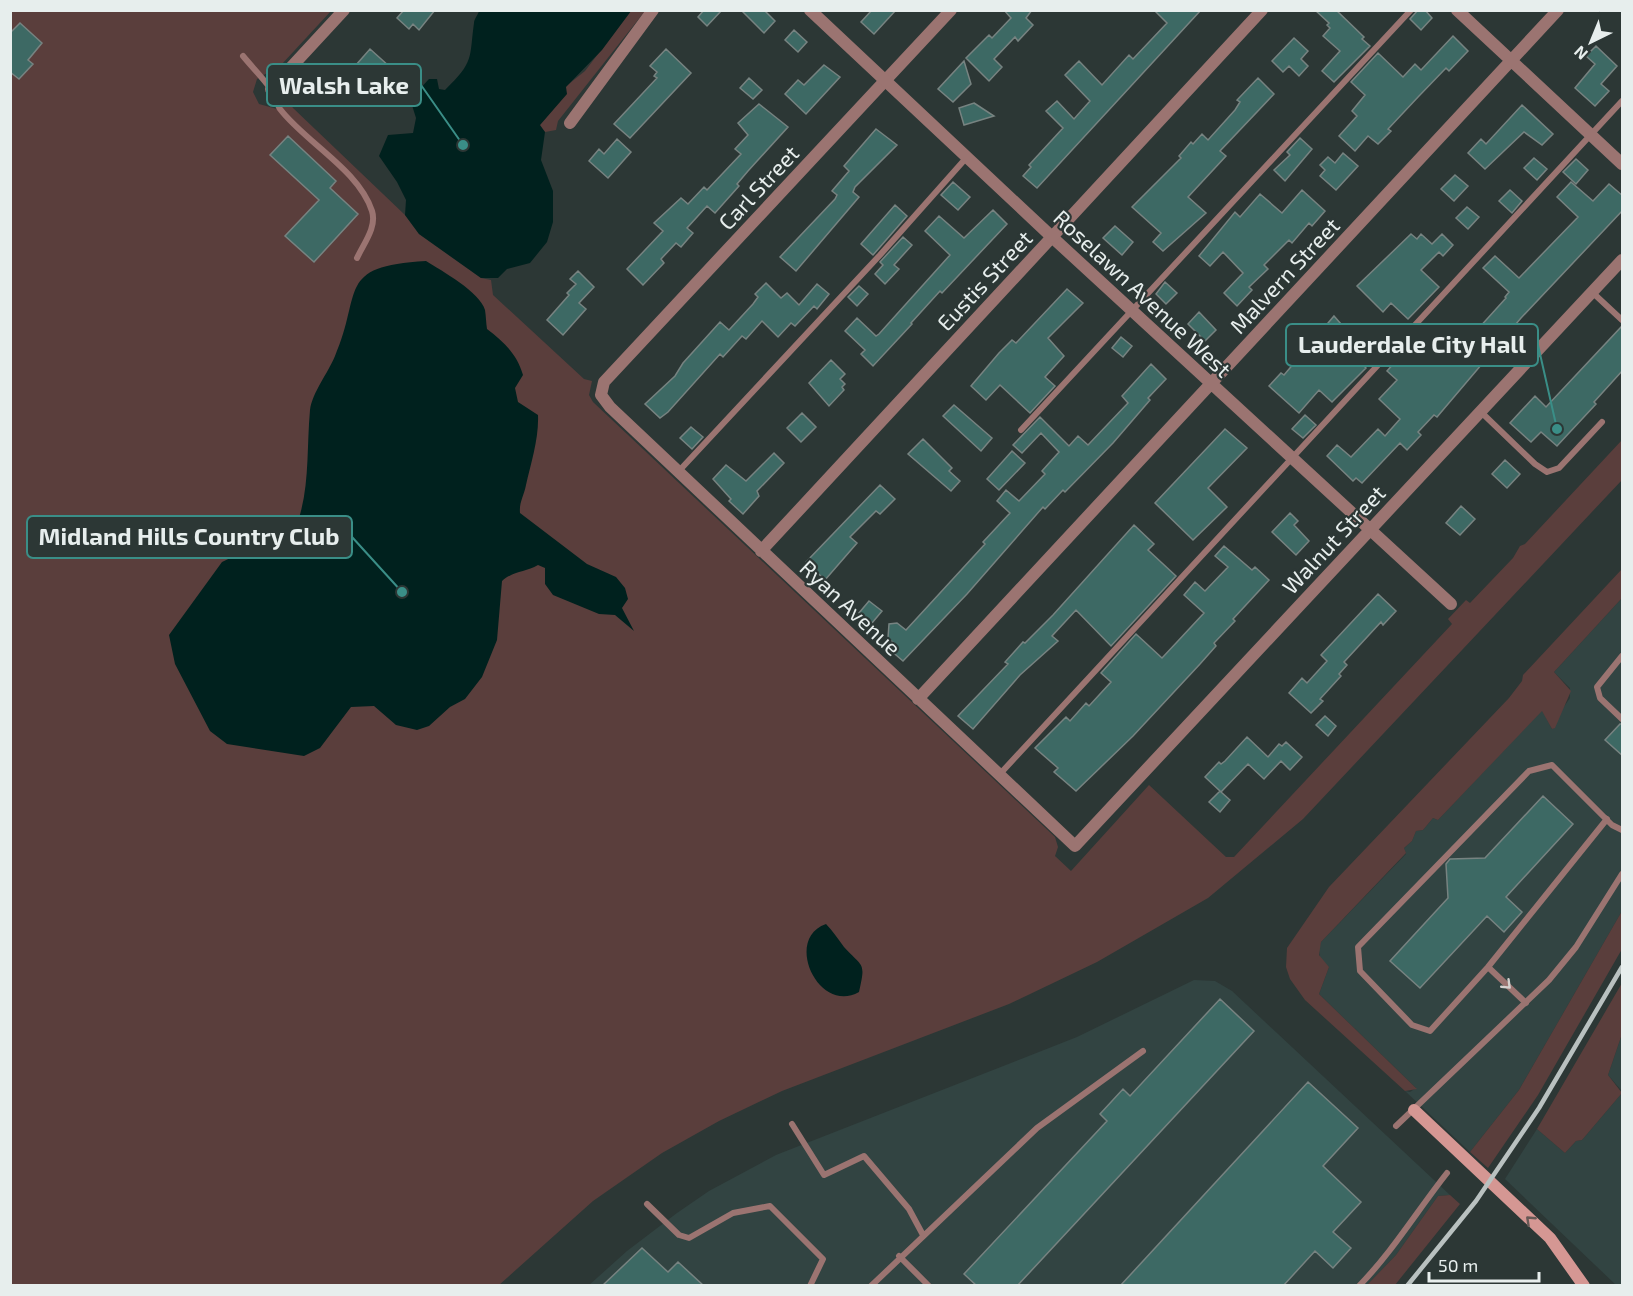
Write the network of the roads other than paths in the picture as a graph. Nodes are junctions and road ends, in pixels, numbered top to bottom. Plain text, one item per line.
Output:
1 (344, 10) edge
2 (653, 10) edge
3 (810, 10) edge
4 (951, 10) edge
5 (1262, 10) edge
6 (1411, 10) edge
7 (1457, 10) edge
8 (1558, 10) edge
9 (243, 57) dead end
10 (1511, 61) junction
11 (886, 81) junction
12 (271, 89) junction
13 (1623, 101) edge
14 (570, 123) dead end
15 (1591, 135) junction
16 (967, 157) junction
17 (1623, 164) edge
18 (1052, 237) junction
19 (357, 258) dead end
20 (1623, 260) edge
21 (1592, 292) junction
22 (1132, 311) junction
23 (1623, 320) edge
24 (1211, 384) junction
25 (601, 395) joint
26 (1481, 412) junction
27 (1602, 423) dead end
28 (1020, 430) dead end
29 (1293, 459) junction
30 (678, 472) junction
31 (1370, 531) junction
32 (761, 551) junction
33 (1451, 604) dead end
34 (1623, 656) edge
35 (918, 699) junction
36 (1623, 719) edge
37 (999, 775) junction
38 (1607, 819) junction
39 (1623, 830) edge
40 (1076, 846) joint
41 (1623, 874) edge
42 (1488, 967) junction
43 (1526, 1003) junction
44 (1143, 1052) dead end
45 (1413, 1110) junction
46 (792, 1124) dead end
47 (1396, 1126) dead end
48 (1447, 1173) dead end
49 (647, 1204) dead end
50 (923, 1235) junction
51 (899, 1257) junction
52 (1582, 1283) edge
53 (810, 1286) edge
54 (871, 1286) edge
55 (929, 1286) edge
56 (1359, 1286) edge

1 - 12 street
2 - 14 street
3 - 11 street, Roselawn Avenue West
4 - 11 street, Carl Street
5 - 18 street, Eustis Street
6 - 22 lane
7 - 10 street
8 - 10 street, Malvern Street
9 - 12 lane
10 - 15 street
10 - 24 street, Malvern Street
11 - 16 street, Roselawn Avenue West
11 - 25 street, Carl Street
12 - 19 lane
13 - 15 lane
15 - 17 street
15 - 29 lane
16 - 18 street, Roselawn Avenue West
16 - 30 lane
18 - 22 street, Roselawn Avenue West
18 - 32 street, Eustis Street
20 - 21 street, Walnut Street
21 - 23 lane
21 - 26 street, Walnut Street
22 - 24 street, Roselawn Avenue West
22 - 28 lane
24 - 29 street, Roselawn Avenue West
24 - 35 street, Malvern Street
25 - 30 street, Ryan Avenue
26 - 27 lane
26 - 31 street, Walnut Street
29 - 31 street, Roselawn Avenue West
29 - 37 lane
30 - 32 street, Ryan Avenue
31 - 33 street, Roselawn Avenue West
31 - 40 street, Walnut Street
32 - 35 street, Ryan Avenue
34 - 36 lane
35 - 37 street, Ryan Avenue
37 - 40 street, Ryan Avenue
38 - 39 lane
38 - 42 lane
38 - 42 lane
41 - 43 lane
42 -> 43 lane
43 - 45 lane
44 - 50 lane
45 - 47 lane
52 -> 45 main road
46 - 50 lane
48 - 56 lane
49 - 53 lane
50 - 51 lane
51 - 54 lane
51 - 55 lane

